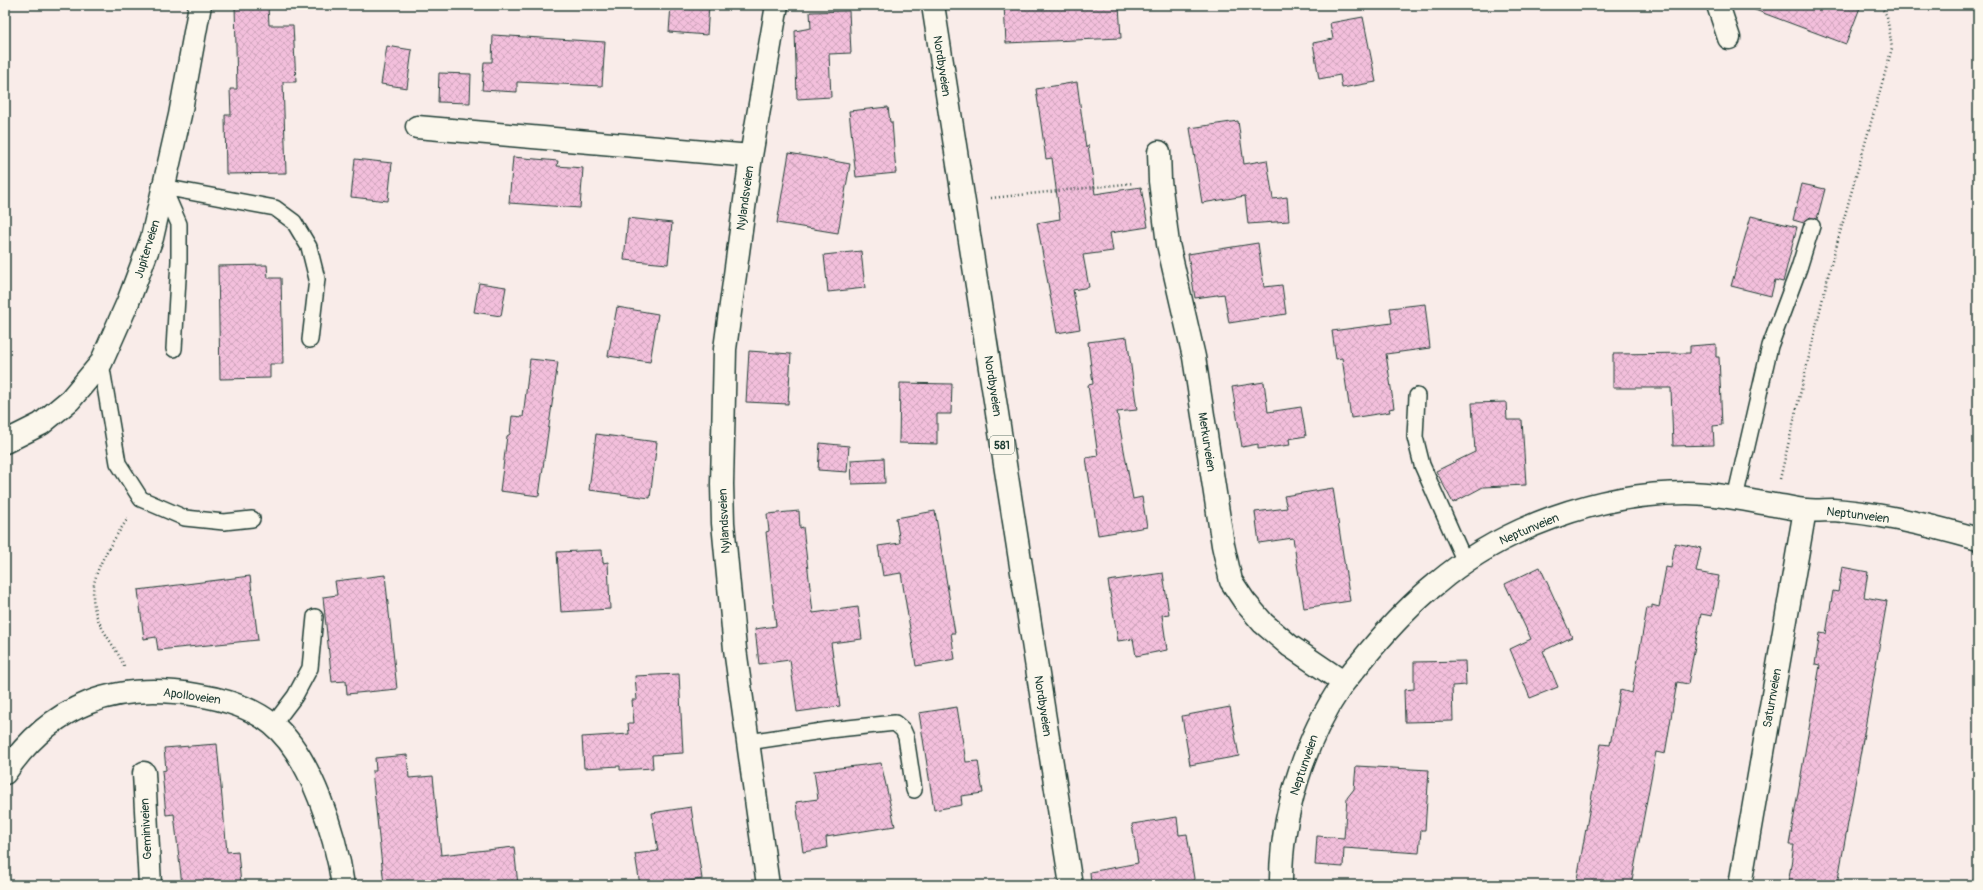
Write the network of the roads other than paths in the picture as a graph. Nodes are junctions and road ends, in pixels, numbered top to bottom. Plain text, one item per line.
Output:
1 (200, 5) edge
2 (777, 5) edge
3 (933, 5) edge
4 (1718, 5) edge
5 (1729, 38) dead end
6 (416, 127) dead end
7 (1159, 152) dead end
8 (751, 156) junction
9 (163, 188) junction
10 (1812, 226) dead end
11 (310, 340) dead end
12 (174, 349) dead end
13 (101, 363) junction
14 (1417, 396) dead end
15 (5, 442) edge
16 (1735, 498) junction
17 (1805, 510) junction
18 (252, 519) dead end
19 (1978, 539) edge
20 (1465, 562) junction
21 (315, 617) dead end
22 (1344, 682) junction
23 (273, 724) junction
24 (748, 742) junction
25 (5, 773) edge
26 (144, 773) dead end
27 (914, 790) dead end
28 (150, 885) edge
29 (343, 885) edge
30 (768, 885) edge
31 (1071, 885) edge
32 (1280, 885) edge
33 (1740, 885) edge

1 - 9 street, Jupiterveien
2 - 8 street, Nylandsveien
3 - 31 street, Nordbyveien / 581
4 - 5 street
6 - 8 street, Nylandsveien
7 - 22 street, Merkurveien
8 - 24 street, Nylandsveien
9 - 11 lane
9 - 12 lane
9 - 13 street, Jupiterveien
10 - 16 lane
13 - 15 street, Jupiterveien
13 - 18 lane
14 - 20 lane
16 - 17 street, Neptunveien
16 - 20 street, Neptunveien
17 - 19 street, Neptunveien
17 - 33 street, Saturnveien
20 - 22 street, Neptunveien
21 - 23 lane
22 - 32 street, Neptunveien
23 - 25 street, Apolloveien
23 - 29 street, Apolloveien
24 - 27 lane
24 - 30 street, Nylandsveien
26 - 28 street, Geminiveien

